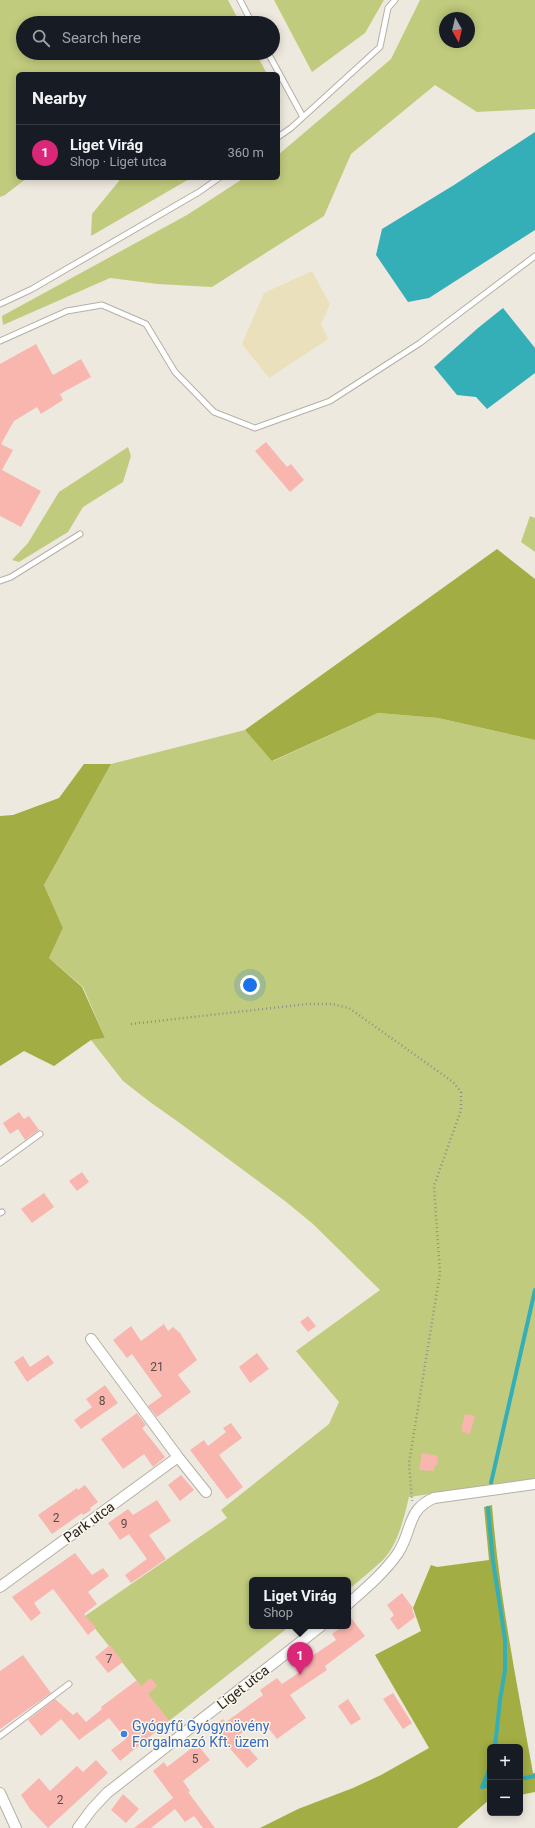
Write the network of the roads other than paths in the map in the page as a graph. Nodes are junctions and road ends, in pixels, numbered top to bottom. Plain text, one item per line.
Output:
1 (240, 0) edge
2 (395, 0) edge
3 (248, 16) edge
4 (272, 60) edge
5 (278, 72) edge
6 (280, 75) edge
7 (303, 117) junction
8 (280, 135) edge
9 (216, 180) edge
10 (535, 256) edge
11 (0, 304) edge
12 (0, 341) edge
13 (80, 534) dead end
14 (0, 581) edge
15 (40, 1134) dead end
16 (0, 1163) edge
17 (92, 1339) dead end
18 (178, 1457) junction
19 (535, 1484) edge
20 (206, 1492) dead end
21 (0, 1587) edge
22 (351, 1601) edge
23 (317, 1629) edge
24 (69, 1684) dead end
25 (0, 1736) edge
26 (0, 1794) edge
27 (4, 1812) edge
28 (16, 1828) edge
29 (78, 1828) edge

1 - 3 lane
2 - 7 lane
4 - 5 lane
6 - 7 lane
7 - 8 lane
9 - 11 lane
10 - 12 lane
13 - 14 lane
15 - 16 lane
17 - 18 street
18 - 20 street
18 - 21 street, Park utca
19 - 22 street
23 - 29 street, Liget utca
24 - 25 lane
26 - 27 street
27 - 28 street

